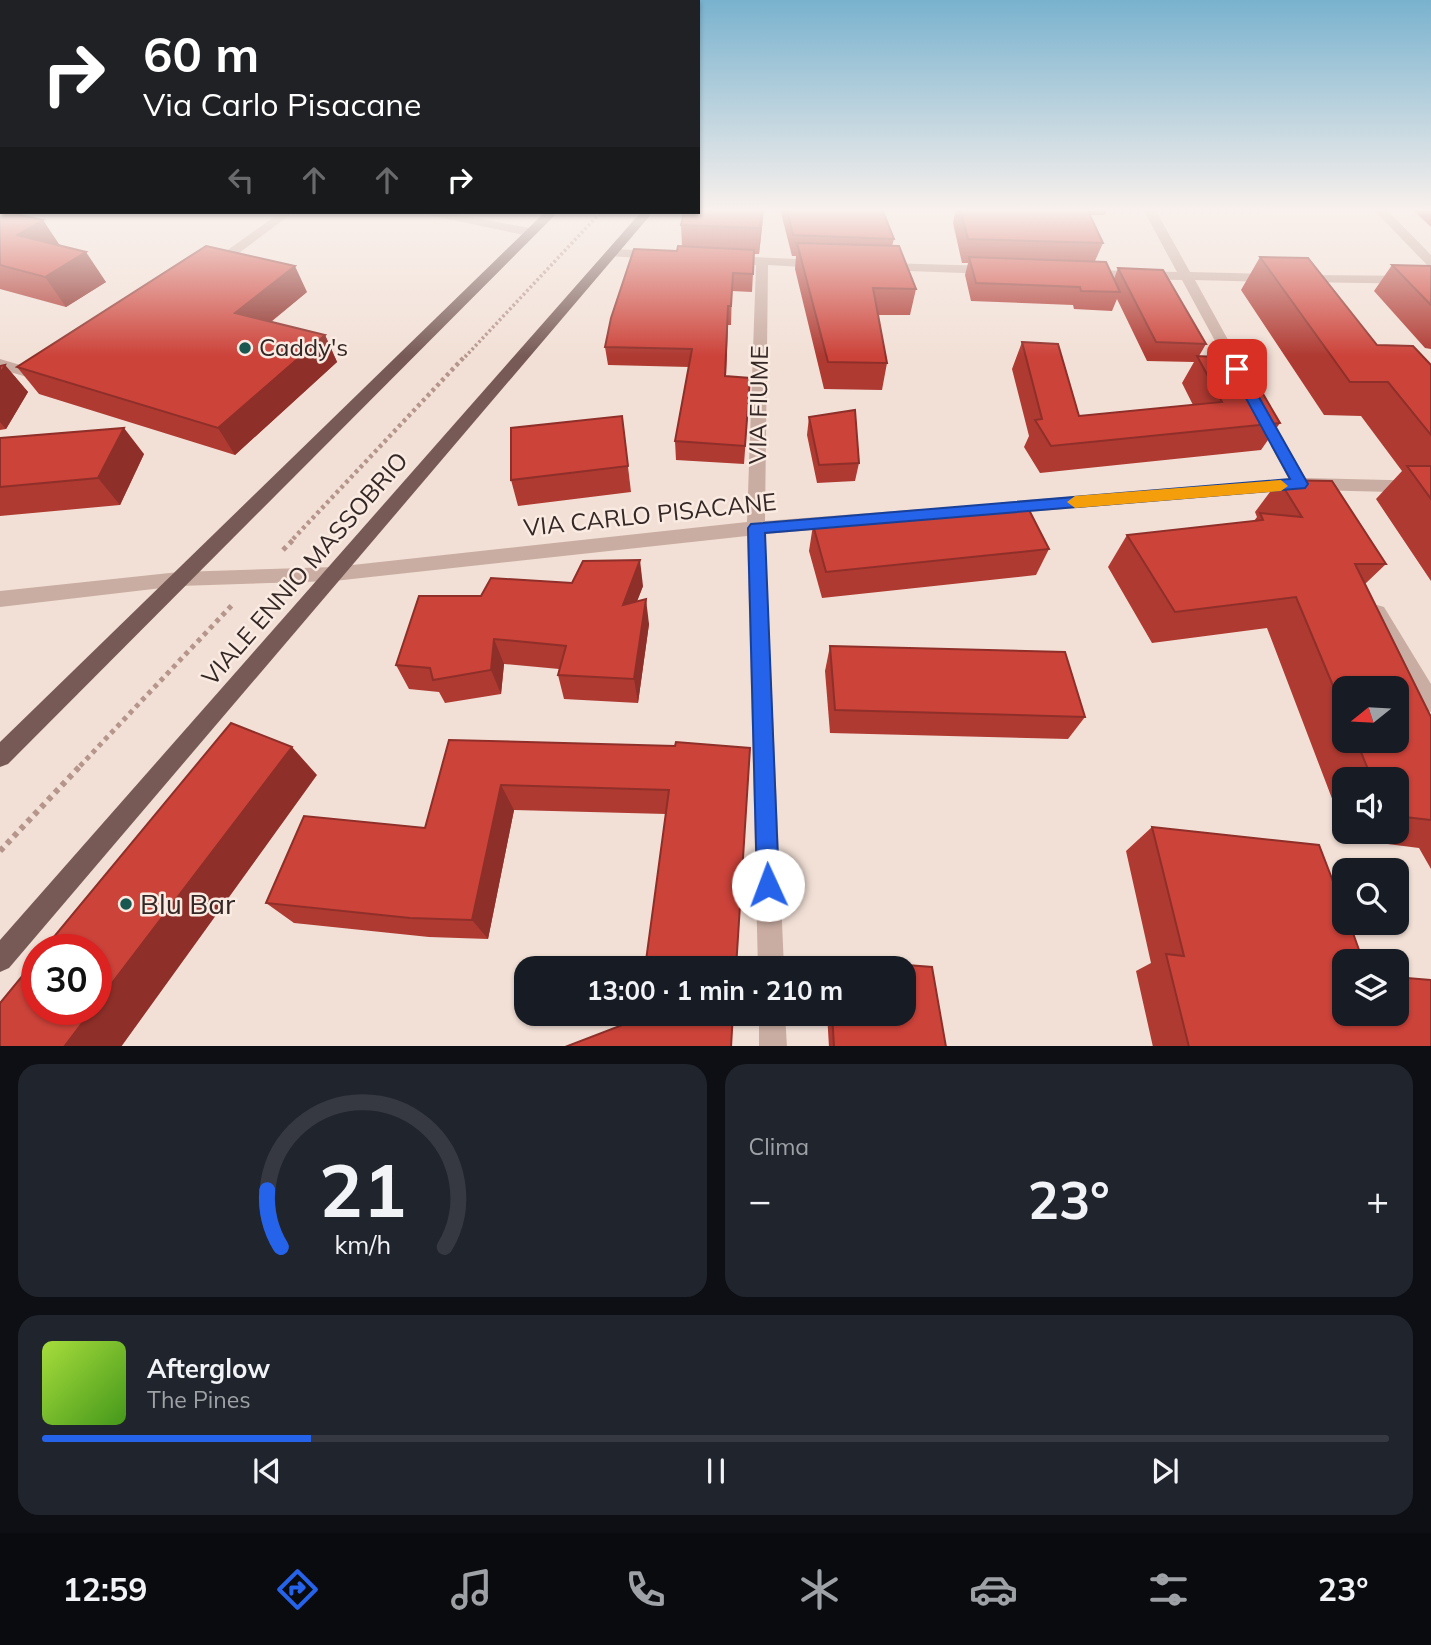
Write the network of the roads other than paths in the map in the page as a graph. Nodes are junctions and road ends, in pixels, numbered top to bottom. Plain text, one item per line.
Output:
1 (225, 258) edge
2 (503, 258) edge
3 (609, 258) edge
4 (1176, 258) edge
5 (722, 260) edge
6 (762, 262) junction
7 (831, 265) edge
8 (872, 266) edge
9 (1009, 271) edge
10 (1077, 273) edge
11 (201, 274) edge
12 (1186, 277) junction
13 (1431, 280) edge
14 (0, 364) edge
15 (43, 371) edge
16 (1300, 484) junction
17 (1431, 487) edge
18 (1314, 507) edge
19 (993, 509) edge
20 (937, 513) edge
21 (756, 528) junction
22 (334, 574) junction
23 (180, 579) junction
24 (0, 599) edge
25 (1369, 599) edge
26 (1431, 703) edge
27 (0, 757) edge
28 (771, 956) edge
29 (0, 959) edge
30 (773, 1026) edge
31 (774, 1046) edge

1 - 11 street
2 - 23 main road
3 - 22 main road, VIALE ENNIO MASSOBRIO
4 - 12 street
5 - 6 street
6 - 7 street
6 - 21 street, VIA FIUME
8 - 9 street
10 - 12 street
12 - 13 street
12 - 16 street
14 - 15 street
16 - 17 street
16 - 18 street
16 - 19 street
20 - 21 street, VIA CARLO PISACANE
21 - 22 street, VIA CARLO PISACANE
21 - 28 street, VIA FIUME
22 - 23 street, VIA CARLO PISACANE
22 - 29 main road, VIALE ENNIO MASSOBRIO
23 - 24 street, VIA CARLO PISACANE
23 - 27 main road
25 - 26 street
30 - 31 street

